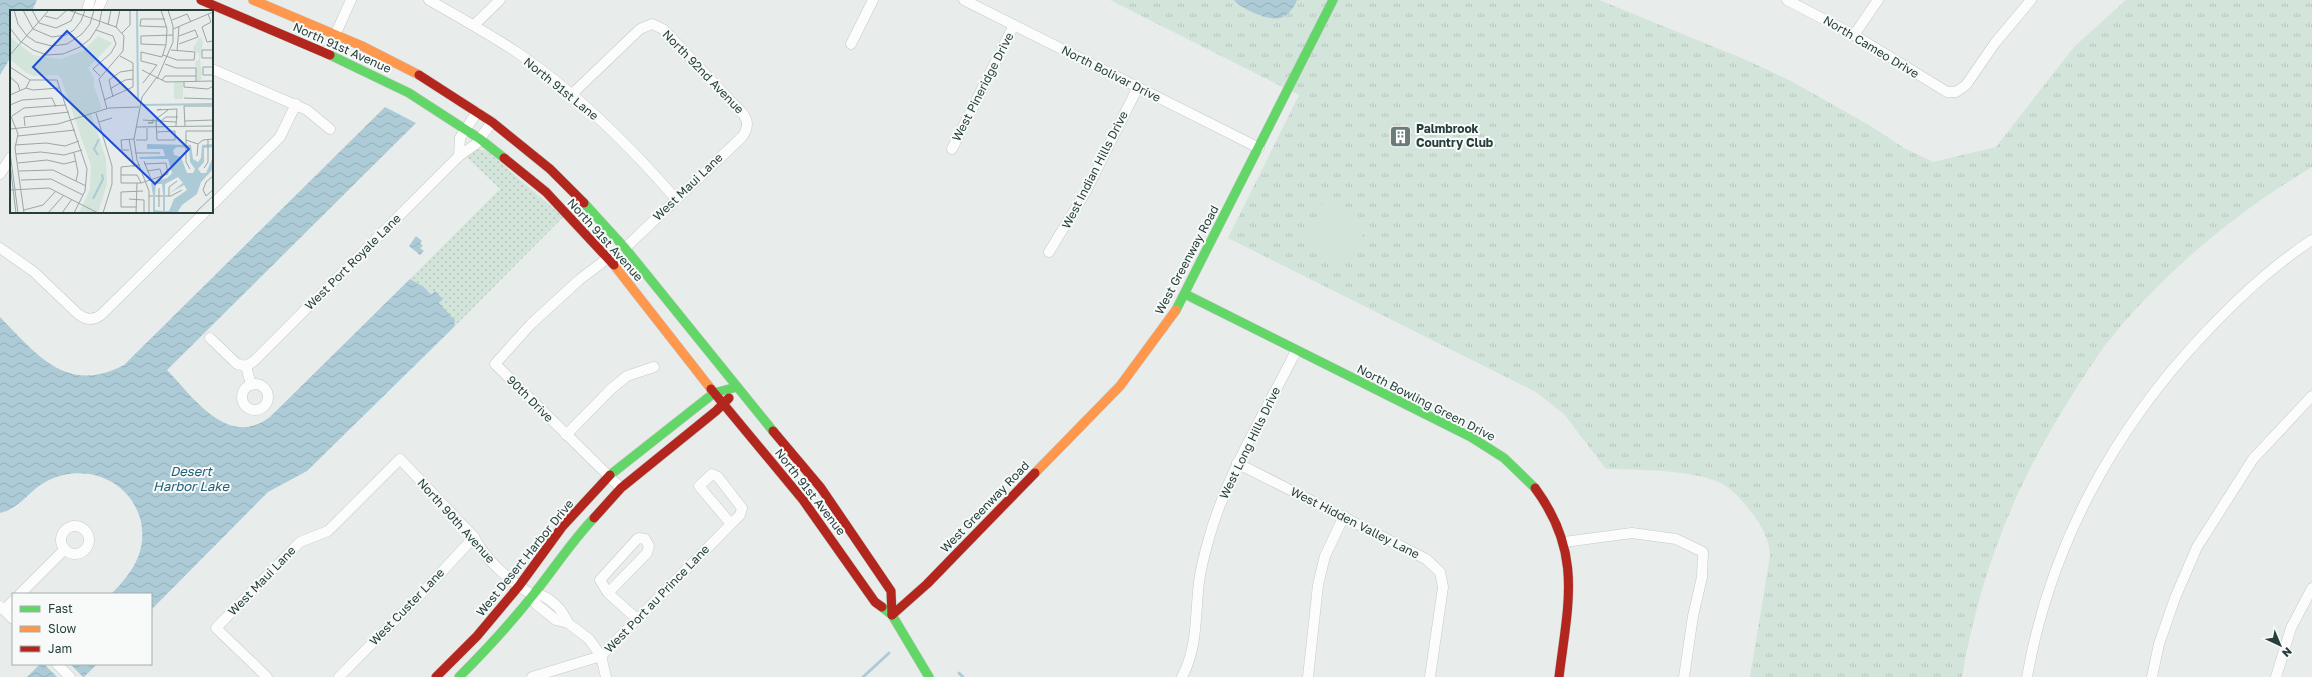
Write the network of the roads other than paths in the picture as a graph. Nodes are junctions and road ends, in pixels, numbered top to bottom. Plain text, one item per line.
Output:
1 (90, 0) edge
2 (102, 0) edge
3 (201, 0) edge
4 (253, 0) edge
5 (351, 0) edge
6 (429, 0) edge
7 (500, 0) edge
8 (873, 0) edge
9 (964, 0) edge
10 (1333, 0) edge
11 (1787, 0) edge
12 (1878, 0) edge
13 (2031, 0) edge
14 (87, 10) edge
15 (97, 10) edge
16 (474, 25) junction
17 (1014, 25) junction
18 (336, 35) junction
19 (1854, 35) junction
20 (851, 44) dead end
21 (327, 53) junction
22 (213, 69) edge
23 (1138, 87) junction
24 (572, 95) junction
25 (296, 104) junction
26 (477, 112) junction
27 (492, 122) junction
28 (748, 125) joint
29 (330, 129) dead end
30 (466, 129) junction
31 (480, 139) junction
32 (1259, 148) junction
33 (952, 149) dead end
34 (459, 156) junction
35 (10, 159) edge
36 (0, 174) edge
37 (676, 199) junction
38 (213, 204) edge
39 (204, 213) edge
40 (2312, 240) edge
41 (0, 248) edge
42 (625, 248) junction
43 (1050, 252) dead end
44 (608, 258) junction
45 (1185, 294) junction
46 (210, 338) dead end
47 (1296, 351) junction
48 (246, 366) junction
49 (654, 367) dead end
50 (251, 385) dead end
51 (737, 388) junction
52 (714, 393) junction
53 (2312, 396) edge
54 (724, 405) junction
55 (566, 435) junction
56 (400, 459) joint
57 (1237, 464) junction
58 (608, 477) junction
59 (621, 488) junction
60 (1344, 516) junction
61 (731, 524) junction
62 (474, 537) junction
63 (1564, 542) junction
64 (65, 549) dead end
65 (519, 586) junction
66 (2312, 588) edge
67 (21, 593) edge
68 (608, 593) junction
69 (533, 595) junction
70 (12, 602) edge
71 (2, 608) edge
72 (892, 615) junction
73 (12, 618) edge
74 (637, 619) junction
75 (601, 656) junction
76 (58, 665) edge
77 (535, 676) edge
78 (928, 676) edge
79 (70, 677) edge
80 (267, 677) edge
81 (339, 677) edge
82 (436, 677) edge
83 (459, 677) edge
84 (606, 677) edge
85 (1182, 677) edge
86 (1308, 677) edge
87 (1430, 677) edge
88 (1559, 677) edge
89 (1684, 677) edge
90 (2027, 677) edge
91 (2152, 677) edge
92 (2276, 677) edge

1 - 14 street
2 - 15 street
3 - 21 street, North 91st Avenue
4 - 18 street, North 91st Avenue
5 - 18 street
6 - 16 street, North 91st Lane
7 - 16 street
8 - 20 street
9 - 17 street, North Bolivar Drive
10 - 32 street, West Greenway Road
11 - 19 street, North Cameo Drive
12 - 19 street
13 - 19 street, North Cameo Drive
16 - 24 street, North 91st Lane
17 - 23 street, North Bolivar Drive
17 - 33 street, West Pineridge Drive
18 - 21 street
18 - 26 street, North 91st Avenue
21 - 30 street, North 91st Avenue
22 - 25 street
23 - 32 street, North Bolivar Drive
23 - 43 street, West Indian Hills Drive
24 - 28 street, North 92nd Avenue
24 - 37 street, North 91st Lane
25 - 29 street
25 - 38 street
26 - 27 street, North 91st Avenue
26 - 30 street
27 - 31 street, West Port Royale Lane
27 - 42 street, North 91st Avenue
28 - 37 street, West Maui Lane
30 - 31 street, North 91st Avenue
30 - 34 street
31 - 34 street, West Port Royale Lane
31 - 44 street, North 91st Avenue
32 - 45 street, West Greenway Road
34 - 48 street, West Port Royale Lane
35 - 36 street
37 - 42 street, West Maui Lane
39 - 41 street
40 - 90 street
42 - 51 street, North 91st Avenue
44 - 52 street, North 91st Avenue
44 - 55 street, 90th Drive
45 - 47 street, North Bowling Green Drive
45 - 72 street, West Greenway Road
46 - 48 street
47 - 57 street, West Long Hills Drive
47 - 63 street, North Bowling Green Drive
48 - 50 street
49 - 55 street
51 - 52 street, West Desert Harbor Drive
51 - 54 street
51 - 72 street, North 91st Avenue
52 - 54 street, North 91st Avenue
52 - 58 street, West Desert Harbor Drive
53 - 91 street
54 - 59 street
54 - 72 street, North 91st Avenue
55 - 58 street, 90th Drive
56 - 62 street, North 90th Avenue
56 - 80 street, West Maui Lane
57 - 60 street, West Hidden Valley Lane
57 - 85 street, West Long Hills Drive
58 - 59 street, 90th Drive
58 - 65 street, West Desert Harbor Drive
59 - 69 street
60 - 86 street
60 - 87 street, West Hidden Valley Lane
61 - 61 street, West Port au Prince Lane
61 - 74 street, West Port au Prince Lane
62 - 65 street, North 90th Avenue
62 - 81 street, West Custer Lane
63 - 88 street, North Bowling Green Drive
63 - 89 street
64 - 67 street
65 - 69 street, North 90th Avenue
65 - 82 street, West Desert Harbor Drive
66 - 92 street
68 - 68 street
68 - 74 street
69 - 75 street, North 90th Avenue
69 - 83 street
70 - 71 street
71 - 73 street
72 - 78 street, North 91st Avenue
74 - 75 street, West Port au Prince Lane
75 - 77 street, West Port au Prince Lane
75 - 84 street, North 90th Avenue
76 - 79 street

